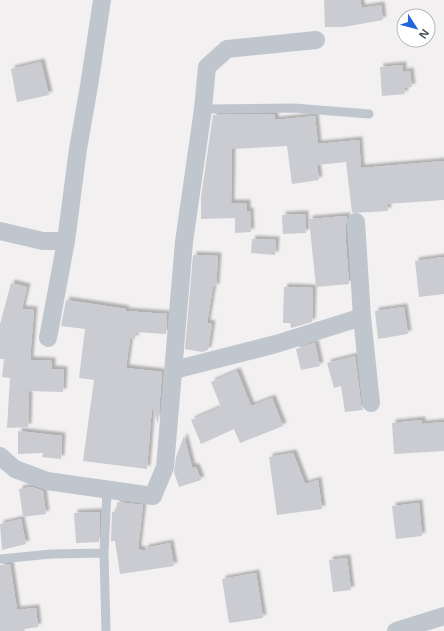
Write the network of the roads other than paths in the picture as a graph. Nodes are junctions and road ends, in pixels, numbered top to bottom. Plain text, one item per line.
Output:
1 (102, 0) edge
2 (316, 40) dead end
3 (203, 109) junction
4 (369, 114) dead end
5 (356, 222) dead end
6 (0, 231) edge
7 (66, 241) junction
8 (362, 317) junction
9 (48, 338) dead end
10 (174, 370) junction
11 (371, 403) dead end
12 (0, 456) edge
13 (107, 491) junction
14 (104, 553) junction
15 (0, 558) edge
16 (444, 616) edge
17 (106, 631) edge
18 (396, 631) edge

1 - 7 street
2 - 3 street
3 - 4 lane
3 - 10 street
5 - 8 street
6 - 7 street
7 - 9 street
8 - 10 street
8 - 11 street
10 - 13 street
12 - 13 street
13 - 14 lane
14 - 15 lane
14 - 17 lane
16 - 18 street

